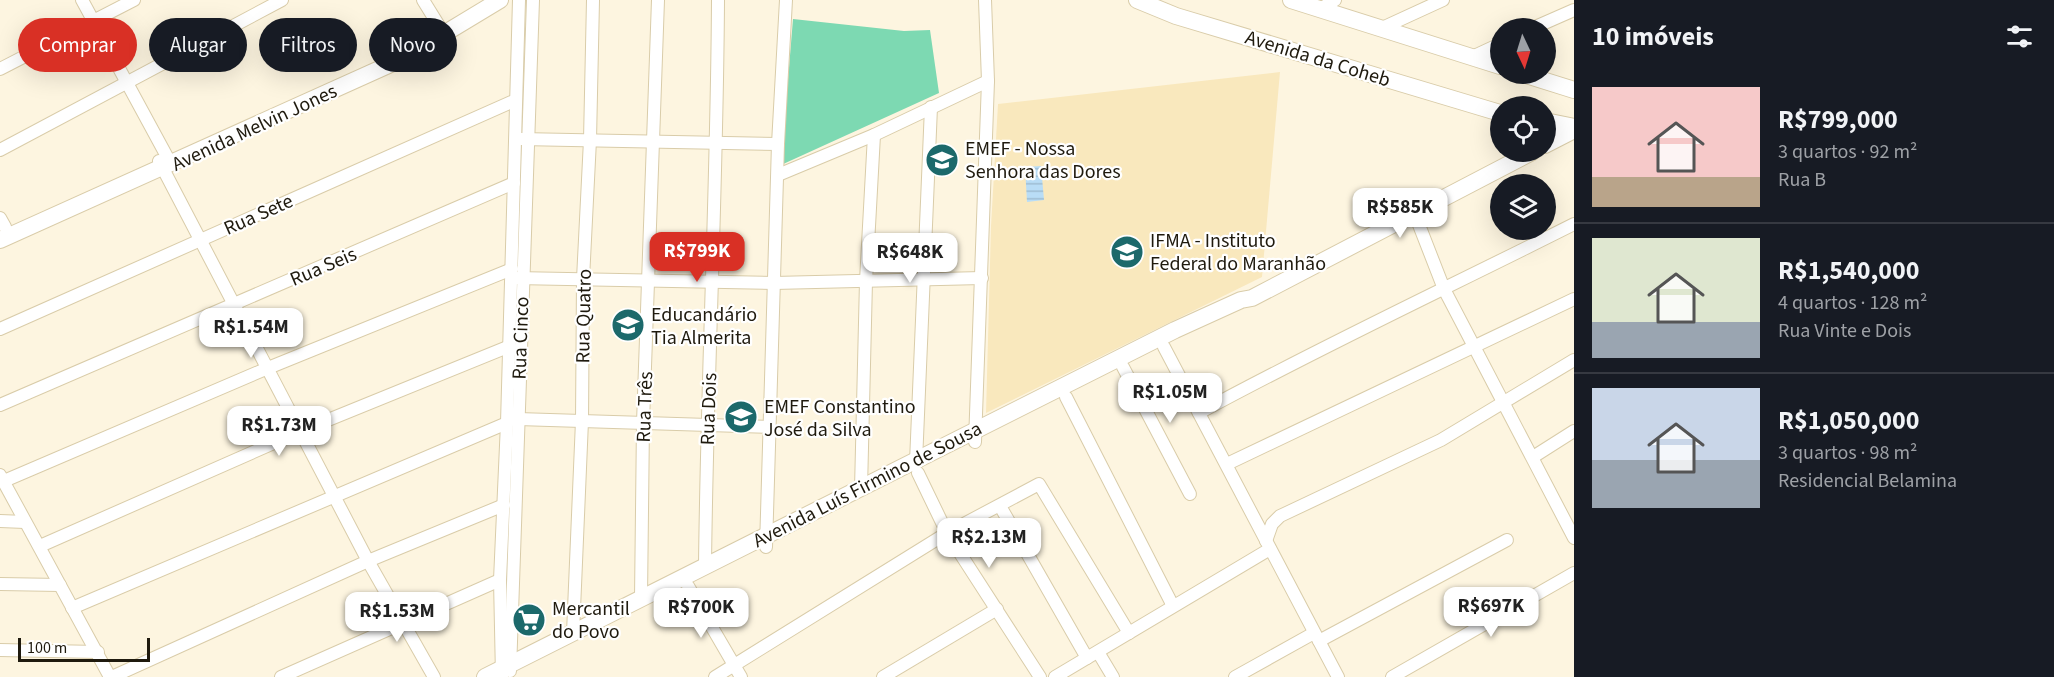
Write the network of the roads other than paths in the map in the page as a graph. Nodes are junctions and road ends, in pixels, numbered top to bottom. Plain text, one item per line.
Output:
1 (82, 0) edge
2 (134, 0) edge
3 (282, 0) edge
4 (423, 0) edge
5 (479, 0) edge
6 (500, 0) edge
7 (519, 0) edge
8 (533, 0) edge
9 (593, 0) edge
10 (658, 0) edge
11 (718, 0) edge
12 (786, 0) edge
13 (985, 0) edge
14 (1137, 0) edge
15 (1291, 0) edge
16 (1335, 0) edge
17 (1443, 0) edge
18 (1320, 9) junction
19 (1574, 10) edge
20 (91, 18) edge
21 (99, 18) edge
22 (434, 18) edge
23 (455, 18) edge
24 (1556, 18) edge
25 (457, 21) edge
26 (1382, 28) junction
27 (1490, 49) edge
28 (1473, 57) junction
29 (18, 60) edge
30 (1490, 63) edge
31 (369, 64) edge
32 (0, 69) edge
33 (121, 72) edge
34 (988, 81) junction
35 (127, 82) junction
36 (1555, 84) edge
37 (1574, 90) edge
38 (516, 100) junction
39 (931, 107) junction
40 (1490, 110) edge
41 (1556, 124) edge
42 (1574, 128) edge
43 (874, 135) junction
44 (521, 139) junction
45 (1556, 139) edge
46 (590, 140) junction
47 (654, 141) junction
48 (717, 143) junction
49 (778, 144) junction
50 (0, 150) edge
51 (164, 162) junction
52 (1512, 162) edge
53 (778, 175) junction
54 (514, 183) junction
55 (1414, 212) junction
56 (1574, 224) edge
57 (1, 228) edge
58 (199, 241) junction
59 (515, 275) junction
60 (982, 278) junction
61 (583, 279) junction
62 (926, 279) junction
63 (649, 280) junction
64 (866, 281) junction
65 (712, 282) junction
66 (774, 283) junction
67 (1444, 289) junction
68 (1252, 298) junction
69 (1574, 298) edge
70 (233, 305) junction
71 (0, 329) edge
72 (1476, 345) junction
73 (510, 346) junction
74 (1164, 347) junction
75 (1574, 360) edge
76 (268, 368) junction
77 (1123, 368) junction
78 (1073, 390) junction
79 (1504, 400) junction
80 (0, 405) edge
81 (1199, 413) junction
82 (513, 421) junction
83 (582, 421) junction
84 (644, 423) junction
85 (707, 425) junction
86 (769, 427) junction
87 (301, 431) junction
88 (1574, 431) edge
89 (975, 436) junction
90 (1533, 457) junction
91 (1227, 464) junction
92 (917, 467) junction
93 (2, 478) edge
94 (861, 489) junction
95 (1190, 494) dead end
96 (336, 496) junction
97 (504, 505) junction
98 (1000, 506) junction
99 (0, 521) edge
100 (25, 522) junction
101 (947, 533) junction
102 (1574, 538) edge
103 (1507, 540) dead end
104 (766, 541) junction
105 (1268, 545) junction
106 (40, 546) junction
107 (368, 561) junction
108 (705, 566) junction
109 (1574, 573) edge
110 (500, 580) junction
111 (0, 584) edge
112 (60, 585) junction
113 (688, 586) junction
114 (640, 598) junction
115 (1173, 606) junction
116 (72, 608) junction
117 (997, 609) junction
118 (403, 624) junction
119 (583, 631) junction
120 (1129, 633) junction
121 (1316, 637) junction
122 (0, 650) edge
123 (98, 652) junction
124 (1098, 652) junction
125 (1087, 658) junction
126 (734, 666) junction
127 (506, 673) edge
128 (111, 677) edge
129 (281, 677) edge
130 (434, 677) edge
131 (485, 677) edge
132 (715, 677) edge
133 (741, 677) edge
134 (883, 677) edge
135 (1040, 677) edge
136 (1055, 677) edge
137 (1113, 677) edge
138 (1235, 677) edge
139 (1338, 677) edge
140 (1392, 677) edge

1 - 20 street
2 - 21 street
3 - 35 street
4 - 22 street
5 - 23 main road, Avenida Melvin Jones
6 - 25 main road, Avenida Melvin Jones
7 - 38 street, Rua Cinco
8 - 44 street, Rua Cinco
9 - 46 street, Rua Quatro
10 - 47 street, Rua Três
11 - 48 street, Rua Dois
12 - 49 street
13 - 34 street
14 - 40 main road, Avenida da Coheb
15 - 18 main road
16 - 18 street
17 - 26 street
18 - 26 main road
19 - 24 street
26 - 28 main road
27 - 28 street
28 - 30 main road
29 - 32 street
31 - 51 main road, Avenida Melvin Jones
33 - 35 street
34 - 39 street
34 - 60 street
35 - 50 street
35 - 51 street
36 - 37 main road
38 - 44 street, Rua Cinco
38 - 58 street, Rua Sete
39 - 43 street
39 - 62 street
41 - 42 main road
42 - 45 main road
43 - 53 street
43 - 64 street
44 - 46 street
44 - 54 street, Rua Cinco
44 - 59 street, Rua Cinco
46 - 47 street
46 - 61 street, Rua Quatro
47 - 48 street
47 - 63 street, Rua Três
48 - 49 street
48 - 65 street, Rua Dois
49 - 53 street
51 - 57 main road, Avenida Melvin Jones
51 - 58 street
52 - 55 main road, Avenida Luís Firmino de Sousa
53 - 66 street
54 - 59 street, Rua Cinco
54 - 70 street, Rua Seis
55 - 67 street
55 - 68 main road, Avenida Luís Firmino de Sousa
56 - 67 street
58 - 70 street
58 - 71 street, Rua Sete
59 - 61 street
59 - 73 street, Rua Cinco
59 - 76 street, Rua Cinco
59 - 82 street, Rua Cinco
60 - 62 street
60 - 89 street
61 - 63 street
61 - 83 street, Rua Quatro
62 - 64 street
62 - 92 street
63 - 65 street
63 - 84 street, Rua Três
64 - 66 street
64 - 94 street
65 - 66 street
65 - 85 street, Rua Dois
66 - 86 street
67 - 72 street
67 - 81 street
68 - 74 main road, Avenida Luís Firmino de Sousa
68 - 78 main road, Avenida Luís Firmino de Sousa
69 - 72 street
70 - 76 street
70 - 80 street, Rua Seis
72 - 79 street
72 - 91 street
73 - 82 street, Rua Cinco
73 - 87 street
74 - 77 main road, Avenida Luís Firmino de Sousa
74 - 81 street
75 - 79 street
76 - 87 street
76 - 93 street, Rua Cinco
77 - 78 main road, Avenida Luís Firmino de Sousa
77 - 95 street
78 - 89 main road, Avenida Luís Firmino de Sousa
78 - 115 street
79 - 90 street
79 - 105 street
81 - 91 street
82 - 83 street
82 - 96 street
82 - 97 street, Rua Cinco
82 - 127 street, Rua Cinco
83 - 84 street
83 - 119 street, Rua Quatro
84 - 85 street
84 - 114 street, Rua Três
85 - 86 street
85 - 108 street, Rua Dois
86 - 104 street
87 - 96 street
87 - 106 street
88 - 90 street
89 - 92 main road, Avenida Luís Firmino de Sousa
90 - 102 street
91 - 105 street
92 - 94 main road, Avenida Luís Firmino de Sousa
92 - 101 street
92 - 104 main road, Avenida Luís Firmino de Sousa
93 - 100 street
94 - 104 main road, Avenida Luís Firmino de Sousa
96 - 107 street
96 - 116 street
97 - 107 street
97 - 110 street, Rua Cinco
98 - 101 street
98 - 120 street
98 - 125 street
99 - 100 street
100 - 106 street
101 - 117 street
101 - 126 street
103 - 121 street
104 - 108 main road, Avenida Luís Firmino de Sousa
104 - 113 main road, Avenida Luís Firmino de Sousa
105 - 115 street
105 - 121 street
106 - 112 street
107 - 118 street
107 - 128 street
108 - 114 main road, Avenida Luís Firmino de Sousa
109 - 140 street
110 - 118 street
110 - 127 street, Rua Cinco
111 - 112 street
112 - 116 street
113 - 119 main road, Avenida Luís Firmino de Sousa
113 - 126 street
114 - 119 main road, Avenida Luís Firmino de Sousa
115 - 120 street
116 - 123 street
117 - 134 street
117 - 135 street
118 - 129 street
118 - 130 street
119 - 127 main road, Avenida Luís Firmino de Sousa
120 - 124 street
121 - 138 street
121 - 139 street
122 - 123 street
123 - 128 street
124 - 125 street
124 - 137 street
125 - 136 street
126 - 132 street
126 - 133 street
127 - 131 main road, Avenida Luís Firmino de Sousa

